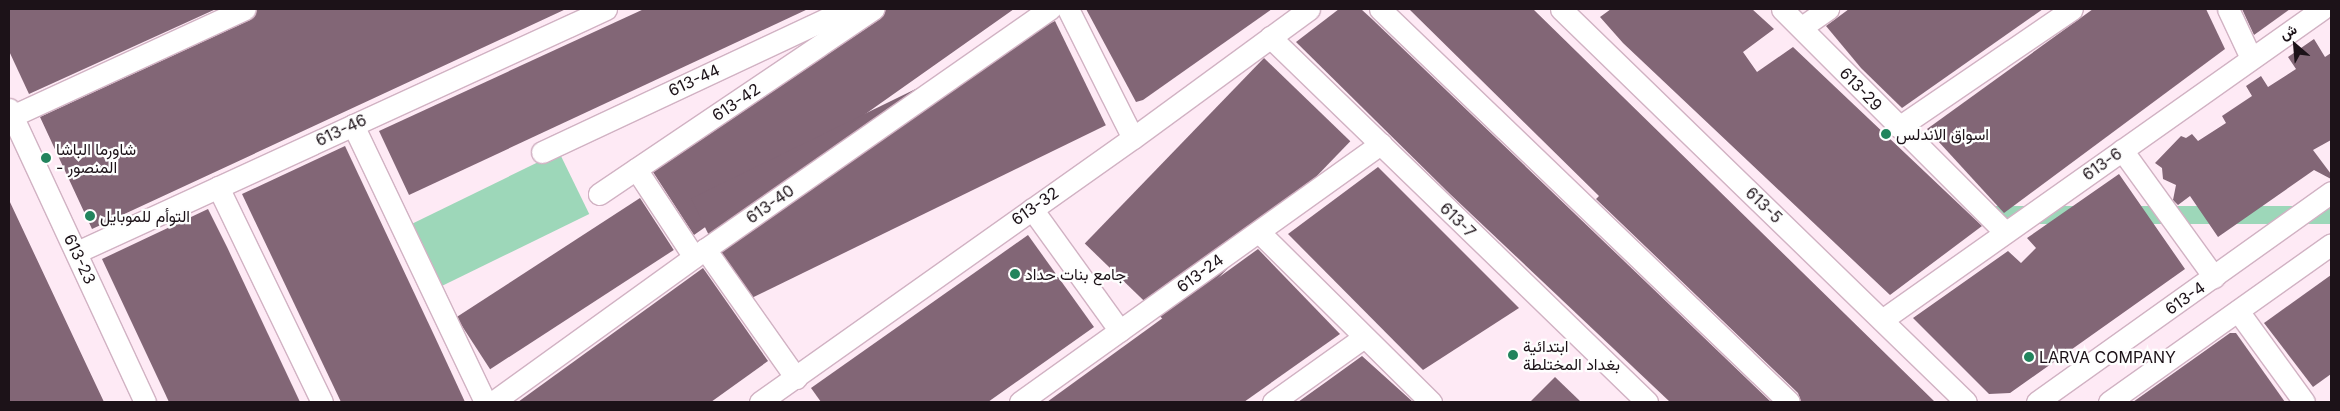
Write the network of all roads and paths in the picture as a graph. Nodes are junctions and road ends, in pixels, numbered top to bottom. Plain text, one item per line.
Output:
1 (245, 9) edge
2 (606, 9) edge
3 (847, 9) edge
4 (873, 9) edge
5 (1050, 9) edge
6 (1068, 9) edge
7 (1309, 9) edge
8 (1380, 9) edge
9 (1782, 9) edge
10 (1828, 9) edge
11 (2072, 9) edge
12 (2228, 9) edge
13 (2322, 9) edge
14 (1570, 11) edge
15 (1802, 27) junction
16 (1270, 37) junction
17 (2251, 58) junction
18 (10, 113) edge
19 (353, 125) junction
20 (1899, 128) junction
21 (1133, 138) junction
22 (1381, 144) junction
23 (2122, 150) junction
24 (542, 152) dead end
25 (636, 169) junction
26 (218, 187) junction
27 (2331, 192) edge
28 (599, 194) dead end
29 (1032, 208) junction
30 (1259, 232) junction
31 (2005, 232) junction
32 (2331, 244) edge
33 (77, 252) junction
34 (699, 253) junction
35 (2214, 277) junction
36 (2238, 311) junction
37 (1882, 320) junction
38 (1120, 331) junction
39 (1364, 337) junction
40 (788, 389) edge
41 (145, 402) edge
42 (322, 402) edge
43 (485, 402) edge
44 (493, 402) edge
45 (760, 402) edge
46 (1020, 402) edge
47 (1273, 402) edge
48 (1431, 402) edge
49 (1646, 402) edge
50 (1789, 402) edge
51 (1966, 402) edge
52 (2037, 402) edge
53 (2109, 402) edge
54 (2304, 402) edge

1 - 18 street
2 - 19 street, 613-46
3 - 24 street, 613-44
4 - 25 street, 613-42
5 - 34 street, 613-40
6 - 21 street
7 - 16 street, 613-32
8 - 50 street
9 - 15 street, 613-29
10 - 15 street
11 - 20 street
12 - 17 street
13 - 17 street, 613-6
14 - 37 street, 613-5
15 - 20 street, 613-29
16 - 21 street, 613-32
16 - 22 street, 613-7
17 - 23 street, 613-6
18 - 33 street, 613-23
19 - 26 street, 613-46
19 - 43 street
20 - 31 street, 613-29
21 - 29 street, 613-32
22 - 30 street, 613-24
22 - 49 street, 613-7
23 - 31 street, 613-6
23 - 35 street
25 - 28 street, 613-42
25 - 34 street
26 - 33 street, 613-46
26 - 42 street
27 - 35 street, 613-4
29 - 38 street
29 - 40 street, 613-32
30 - 38 street, 613-24
30 - 39 street
31 - 37 street, 613-6
32 - 36 street
33 - 41 street, 613-23
34 - 40 street
34 - 44 street, 613-40
35 - 52 street, 613-4
36 - 53 street
36 - 54 street
37 - 51 street, 613-5
38 - 46 street, 613-24
39 - 47 street
39 - 48 street
40 - 45 street, 613-32

